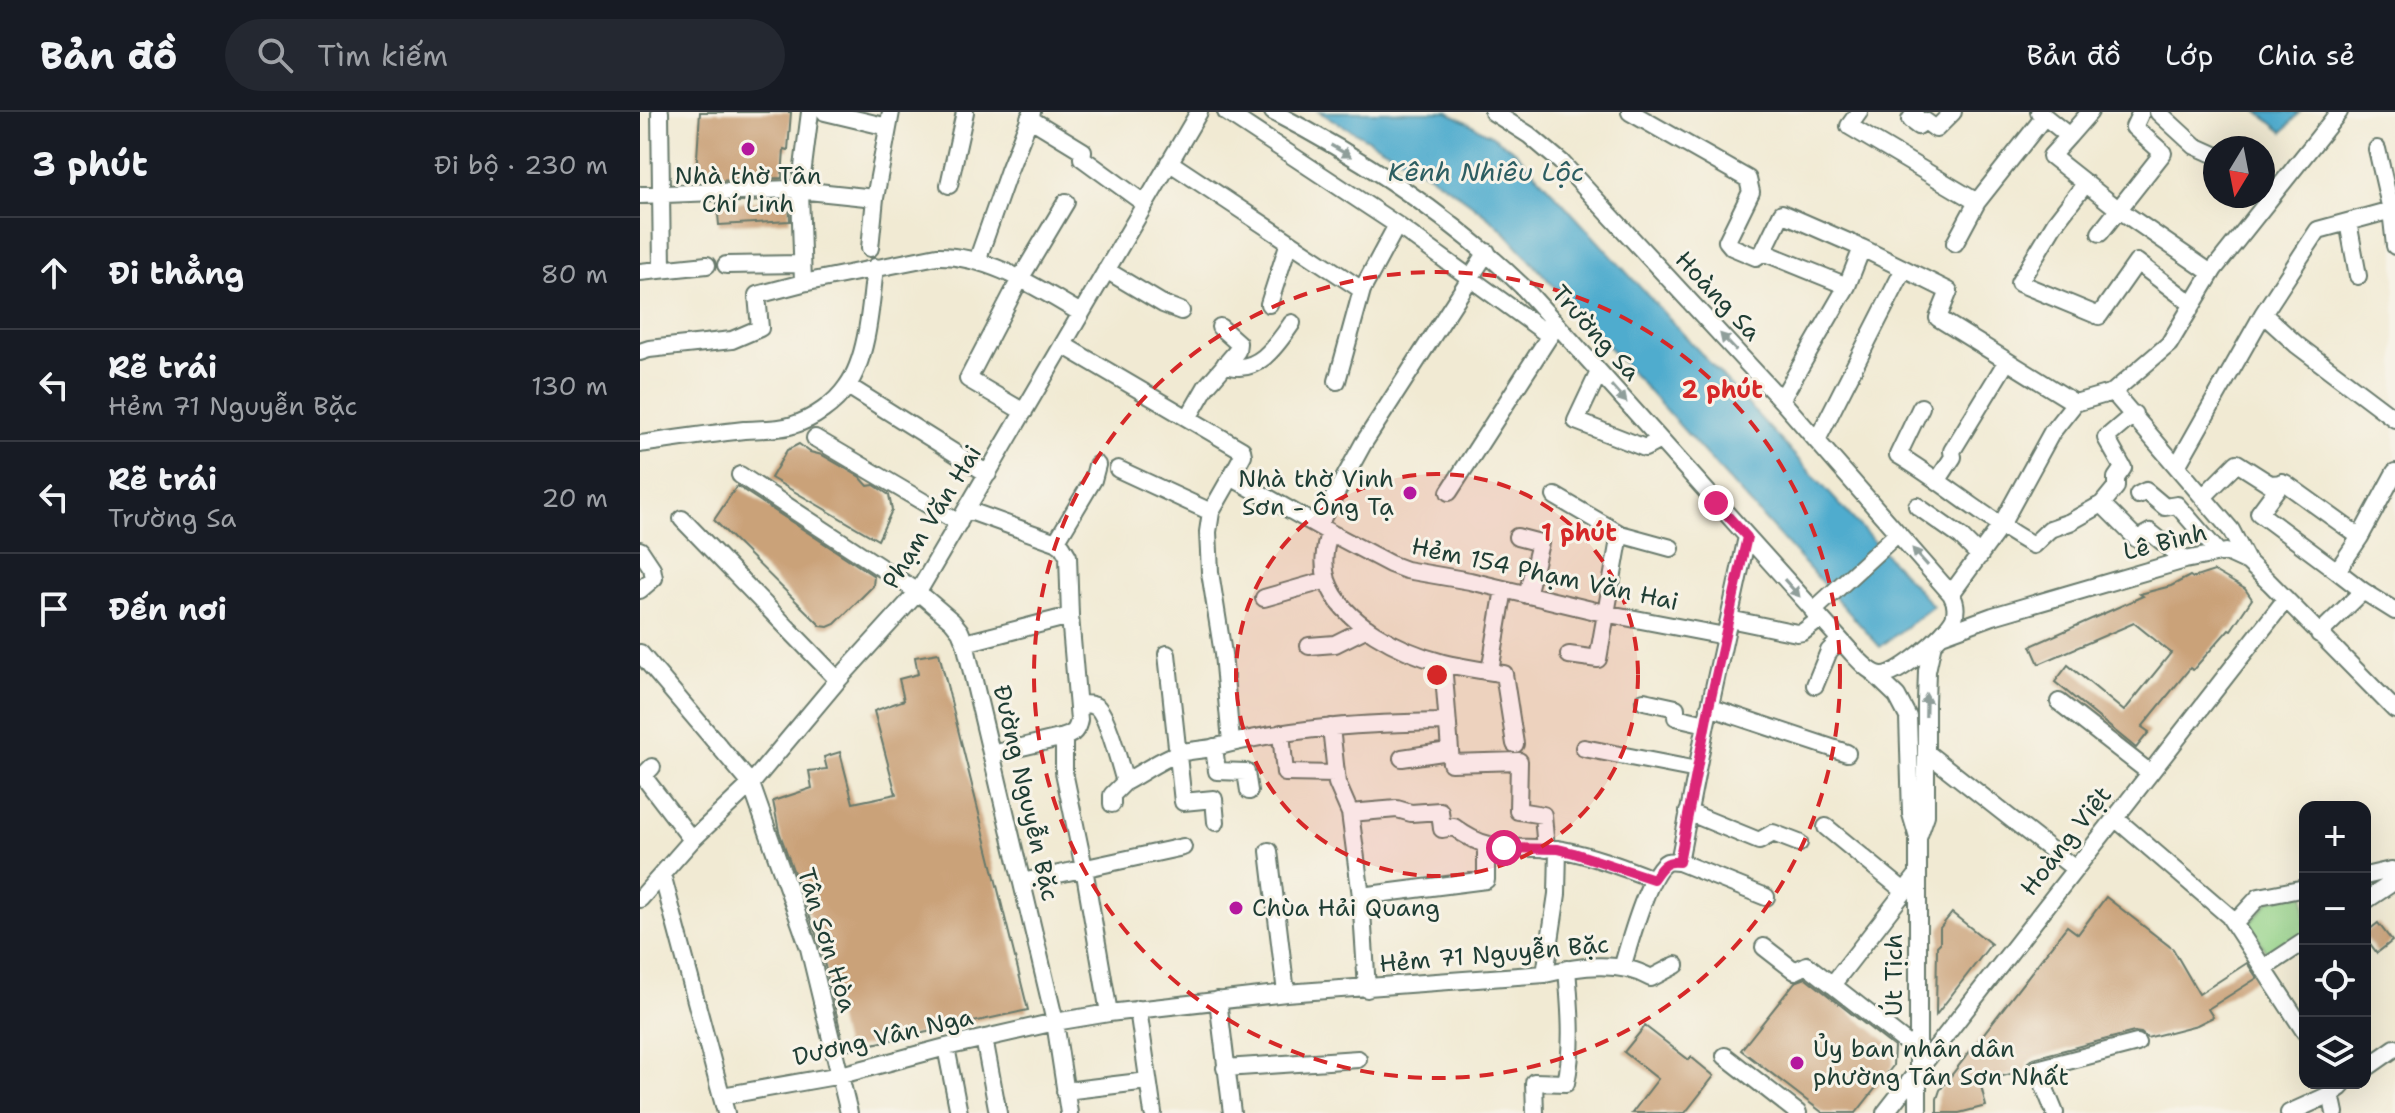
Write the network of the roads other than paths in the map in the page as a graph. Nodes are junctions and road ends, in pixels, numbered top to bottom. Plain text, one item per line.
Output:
1 (660, 112) edge
2 (810, 112) edge
3 (825, 112) edge
4 (965, 112) edge
5 (1199, 112) edge
6 (1226, 112) edge
7 (1493, 112) edge
8 (1630, 112) edge
9 (1859, 112) edge
10 (1915, 112) edge
11 (1953, 112) edge
12 (2090, 112) edge
13 (2141, 112) edge
14 (2158, 112) edge
15 (2339, 112) edge
16 (1278, 113) edge
17 (2042, 114) edge
18 (1031, 115) edge
19 (1652, 118) edge
20 (889, 119) edge
21 (2069, 136) junction
22 (2377, 149) dead end
23 (2203, 150) edge
24 (1169, 162) junction
25 (2086, 183) junction
26 (949, 185) dead end
27 (800, 191) junction
28 (640, 195) edge
29 (661, 195) junction
30 (875, 198) junction
31 (1066, 202) dead end
32 (1977, 202) junction
33 (1145, 204) junction
34 (2118, 209) junction
35 (2393, 210) edge
36 (2348, 222) junction
37 (1397, 225) junction
38 (2100, 233) dead end
39 (1289, 242) junction
40 (1955, 243) dead end
41 (2395, 246) edge
42 (870, 248) dead end
43 (1862, 248) junction
44 (1487, 252) junction
45 (1763, 252) junction
46 (977, 261) junction
47 (801, 264) junction
48 (707, 265) dead end
49 (726, 265) dead end
50 (875, 267) junction
51 (662, 268) junction
52 (1904, 269) junction
53 (1106, 270) junction
54 (640, 272) edge
55 (2211, 273) junction
56 (2358, 276) dead end
57 (1471, 277) junction
58 (1020, 279) junction
59 (803, 283) junction
60 (1847, 286) junction
61 (1362, 290) junction
62 (1269, 304) dead end
63 (2192, 304) junction
64 (1181, 311) dead end
65 (1081, 313) junction
66 (2263, 314) junction
67 (1292, 323) dead end
68 (1220, 327) dead end
69 (1553, 330) junction
70 (1063, 345) junction
71 (640, 352) edge
72 (2007, 361) junction
73 (1225, 364) junction
74 (1599, 372) junction
75 (1337, 381) dead end
76 (848, 386) junction
77 (2113, 392) junction
78 (1781, 400) junction
79 (2075, 403) junction
80 (1921, 407) dead end
81 (1024, 412) junction
82 (2134, 414) junction
83 (1188, 418) junction
84 (2395, 419) edge
85 (815, 438) dead end
86 (1660, 440) junction
87 (1817, 440) junction
88 (640, 444) edge
89 (1097, 465) dead end
90 (2177, 466) junction
91 (1118, 469) dead end
92 (2395, 472) edge
93 (988, 474) junction
94 (740, 475) dead end
95 (1231, 477) junction
96 (1938, 480) junction
97 (2282, 482) junction
98 (1449, 492) dead end
99 (2138, 495) dead end
100 (1555, 496) dead end
101 (2203, 497) junction
102 (2102, 504) junction
103 (1917, 506) dead end
104 (1211, 512) junction
105 (963, 517) junction
106 (682, 519) dead end
107 (2000, 527) junction
108 (1323, 529) junction
109 (1620, 534) junction
110 (1517, 537) dead end
111 (1747, 537) junction
112 (2360, 537) junction
113 (1893, 538) junction
114 (1056, 542) junction
115 (1671, 548) dead end
116 (640, 550) edge
117 (2218, 552) junction
118 (1980, 556) junction
119 (2185, 560) junction
120 (2248, 562) junction
121 (2337, 571) junction
122 (1327, 580) junction
123 (1504, 589) junction
124 (640, 590) edge
125 (2363, 591) junction
126 (918, 592) junction
127 (1527, 595) junction
128 (1953, 597) junction
129 (1264, 598) dead end
130 (2286, 599) junction
131 (1819, 610) junction
132 (2395, 611) edge
133 (1604, 613) junction
134 (1070, 616) junction
135 (1993, 616) junction
136 (1367, 628) junction
137 (1727, 628) junction
138 (2319, 634) junction
139 (1937, 639) junction
140 (1840, 640) junction
141 (965, 643) junction
142 (1309, 646) dead end
143 (640, 653) edge
144 (1167, 654) dead end
145 (1569, 655) dead end
146 (1443, 663) junction
147 (1490, 671) junction
148 (1872, 672) junction
149 (838, 680) junction
150 (1815, 685) dead end
151 (1644, 701) dead end
152 (2059, 702) dead end
153 (1079, 704) junction
154 (2395, 710) edge
155 (1708, 716) junction
156 (1447, 722) junction
157 (1909, 725) joint
158 (1331, 727) junction
159 (1281, 733) junction
160 (1064, 737) junction
161 (1231, 742) junction
162 (1515, 744) dead end
163 (1214, 747) junction
164 (1584, 748) dead end
165 (1449, 751) junction
166 (1926, 752) junction
167 (1178, 753) junction
168 (1847, 753) dead end
169 (992, 754) junction
170 (1402, 758) dead end
171 (652, 767) dead end
172 (1697, 770) junction
173 (2150, 773) junction
174 (1336, 774) junction
175 (1125, 782) junction
176 (751, 784) junction
177 (1249, 791) dead end
178 (1112, 804) dead end
179 (1688, 812) junction
180 (1350, 813) junction
181 (2115, 818) junction
182 (1216, 822) dead end
183 (1826, 827) dead end
184 (1918, 838) junction
185 (692, 840) junction
186 (1799, 843) dead end
187 (1486, 845) junction
188 (1183, 847) dead end
189 (1552, 849) junction
190 (1269, 851) dead end
191 (1679, 862) junction
192 (1084, 868) junction
193 (2075, 869) junction
194 (662, 874) junction
195 (1918, 874) junction
196 (2371, 875) edge
197 (1653, 879) junction
198 (2395, 879) edge
199 (1022, 882) junction
200 (2299, 889) edge
201 (642, 891) edge
202 (1904, 891) junction
203 (1361, 896) junction
204 (1766, 897) dead end
205 (2371, 897) edge
206 (2234, 924) junction
207 (2299, 945) edge
208 (1764, 947) dead end
209 (1676, 965) dead end
210 (1622, 968) junction
211 (2264, 968) junction
212 (1567, 969) junction
213 (1545, 974) junction
214 (1832, 985) junction
215 (1367, 989) junction
216 (1286, 993) junction
217 (1218, 1000) junction
218 (1138, 1009) junction
219 (1109, 1013) junction
220 (1055, 1022) junction
221 (2299, 1023) edge
222 (984, 1038) junction
223 (2137, 1043) dead end
224 (946, 1047) junction
225 (2395, 1048) edge
226 (1918, 1052) junction
227 (1725, 1056) dead end
228 (1358, 1059) dead end
229 (2371, 1065) edge
230 (1225, 1068) junction
231 (1918, 1071) junction
232 (841, 1075) junction
233 (1148, 1081) junction
234 (2335, 1089) edge
235 (2339, 1089) edge
236 (1065, 1091) junction
237 (724, 1105) edge
238 (849, 1113) edge
239 (959, 1113) edge
240 (998, 1113) edge
241 (1069, 1113) edge
242 (1153, 1113) edge
243 (1232, 1113) edge
244 (1535, 1113) edge
245 (1798, 1113) edge
246 (1885, 1113) edge
247 (1918, 1113) edge
248 (2055, 1113) edge
249 (2289, 1113) edge
250 (2335, 1113) edge

1 - 29 street
2 - 27 street
3 - 20 street
4 - 26 street
5 - 24 street, Phạm Văn Hai
6 - 37 street
78 -> 7 street, Hoàng Sa
8 - 19 street
9 - 32 street
10 - 11 street
12 - 21 street
13 - 34 street
14 - 23 street
15 - 55 street
16 -> 44 street, Trường Sa
17 - 21 street
17 - 32 street
18 - 33 street
18 - 46 street
19 - 45 street
20 - 30 street
21 - 25 street
22 - 35 street
24 - 33 street, Phạm Văn Hai
24 - 39 street
25 - 34 street
25 - 63 street
27 - 29 street
27 - 30 street
27 - 47 street
28 - 29 street
29 - 51 street
30 - 42 street
31 - 58 street
32 - 40 street
33 - 53 street, Phạm Văn Hai
34 - 38 street
34 - 55 street
35 - 36 street
35 - 41 street
36 - 56 street
36 - 66 street
37 - 57 street
37 - 61 street
39 - 61 street
39 - 62 street
43 - 45 street
43 - 52 street
43 - 60 street
44 - 57 street
44 - 69 street, Trường Sa
45 - 60 street
46 - 50 street
46 - 58 street
47 - 49 street
47 - 59 street
48 - 51 street
50 - 59 street
50 - 76 street
51 - 54 street
52 - 72 street
52 - 87 street
53 - 64 street
53 - 65 street, Phạm Văn Hai
55 - 63 street
57 - 69 street
57 - 108 street
58 - 65 street
58 - 81 street
59 - 71 street
60 - 78 street
61 - 75 street
63 - 77 street
65 - 70 street, Phạm Văn Hai
66 - 84 street
66 - 90 street
67 - 73 street
68 - 73 street
69 - 74 street, Trường Sa
69 - 98 street
70 - 81 street, Phạm Văn Hai
70 - 83 street
72 - 79 street
72 - 96 street
73 - 83 street
74 -> 86 street, Trường Sa
74 - 86 street
76 - 88 street
76 - 93 street
77 - 79 street
77 - 82 street
78 - 87 street, Hoàng Sa
79 - 107 street
80 - 96 street
81 - 93 street, Phạm Văn Hai
82 - 90 street
82 - 102 street
83 - 95 street
85 - 105 street
86 - 111 street, Trường Sa
87 - 113 street, Hoàng Sa
89 - 114 street
90 - 101 street
91 - 104 street
92 - 112 street
93 - 105 street, Phạm Văn Hai
94 - 126 street, Đường Nguyễn Bặc
95 - 104 street
95 - 108 street, Hẻm 154 Phạm Văn Hai
96 - 107 street
97 - 101 street
97 - 112 street
97 - 121 street
99 - 117 street
100 - 109 street
101 - 120 street
102 - 107 street
102 - 119 street
103 - 118 street
104 - 161 street
105 - 114 street
105 - 126 street, Phạm Văn Hai
106 - 149 street
107 - 118 street
108 - 122 street
108 - 123 street, Hẻm 154 Phạm Văn Hai
109 - 115 street
109 - 133 street
110 - 127 street
111 -> 131 street, Trường Sa
111 - 137 street
112 - 121 street
128 -> 113 street, Hoàng Sa
113 - 131 street
114 - 134 street
116 - 124 street
117 - 119 street, Lê Bình
117 - 120 street, Lê Bình
118 - 128 street
119 - 135 street, Lê Bình
120 - 130 street, Lê Bình
121 - 125 street
122 - 129 street
122 - 136 street
123 - 127 street, Hẻm 154 Phạm Văn Hai
123 - 147 street
125 - 132 street
125 - 138 street
126 - 141 street, Đường Nguyễn Bặc
126 - 149 street, Phạm Văn Hai
127 - 133 street, Hẻm 154 Phạm Văn Hai
128 - 135 street, Hoàng Sa
128 - 139 street
130 - 138 street, Lê Bình
130 - 173 street, Hoàng Việt
131 - 137 street, Hẻm 154 Phạm Văn Hai
131 - 140 street, Trường Sa
133 - 137 street, Hẻm 154 Phạm Văn Hai
133 - 145 street
134 - 141 street
134 - 153 street
135 - 139 street, Lê Bình
136 - 142 street
136 - 146 street
137 - 155 street
138 - 154 street, Lê Bình
139 - 148 street
166 -> 139 street, Út Tịch
140 - 148 street, Trường Sa
140 - 150 street
141 - 169 street, Đường Nguyễn Bặc
143 - 176 street
144 - 167 street
146 - 147 street
146 - 156 street
147 - 162 street
148 - 157 street, Trường Sa
149 - 176 street, Phạm Văn Hai
151 - 155 street
152 - 173 street
153 - 160 street
153 - 175 street
155 - 168 street
155 - 172 street
156 - 158 street
156 - 165 street
157 - 184 street, Út Tịch
158 - 159 street
158 - 174 street
159 - 161 street
159 - 174 street
160 - 169 street
160 - 192 street
161 - 163 street
163 - 167 street
163 - 177 street
164 - 172 street
165 - 170 street
165 - 189 street
166 - 184 street, Út Tịch
166 - 193 street
167 - 175 street
167 - 182 street
169 - 199 street, Đường Nguyễn Bặc
171 - 185 street
172 - 179 street
173 - 181 street, Hoàng Việt
174 - 180 street
175 - 178 street
176 - 185 street, Phạm Văn Hai
176 - 232 street, Tân Sơn Hòa
179 - 186 street
179 - 191 street
180 - 187 street
180 - 203 street
181 - 193 street, Hoàng Việt
181 - 206 street
183 - 202 street
184 - 195 street, Út Tịch
185 - 194 street, Phạm Văn Hai
187 - 189 street
187 - 203 street
188 - 192 street
189 - 197 street
189 - 213 street
190 - 216 street
191 - 197 street
191 - 204 street
192 - 199 street
192 - 219 street
193 - 231 street, Hoàng Việt
194 - 201 street, Phạm Văn Hai
194 - 237 street
195 - 202 street
195 - 226 street, Út Tịch
196 - 198 street
197 - 210 street, Hẻm 71 Nguyễn Bặc
198 - 205 street
199 - 220 street, Đường Nguyễn Bặc
200 - 206 street
202 - 214 street
203 - 215 street
206 - 211 street
207 - 211 street
208 - 214 street
209 - 210 street
210 - 212 street, Hẻm 71 Nguyễn Bặc
211 - 221 street
212 - 213 street, Hẻm 71 Nguyễn Bặc
212 - 244 street
213 - 215 street, Hẻm 71 Nguyễn Bặc
214 - 226 street
215 - 216 street, Hẻm 71 Nguyễn Bặc
216 - 217 street, Hẻm 71 Nguyễn Bặc
217 - 218 street, Hẻm 71 Nguyễn Bặc
217 - 230 street
218 - 219 street, Hẻm 71 Nguyễn Bặc
218 - 233 street
219 - 220 street, Hẻm 71 Nguyễn Bặc
220 - 222 street, Dương Vân Nga
220 - 236 street, Đường Nguyễn Bặc
222 - 224 street, Dương Vân Nga
222 - 240 street
223 - 248 street
224 - 232 street, Dương Vân Nga
224 - 239 street
225 - 229 street
226 - 231 street, Út Tịch
227 - 245 street
228 - 230 street
230 - 243 street
231 - 246 street, Hoàng Việt
231 - 247 street, Út Tịch
232 - 237 street, Dương Vân Nga
232 - 238 street, Tân Sơn Hòa
233 - 236 street
233 - 242 street
234 - 249 street
235 - 250 street
236 - 241 street, Đường Nguyễn Bặc

